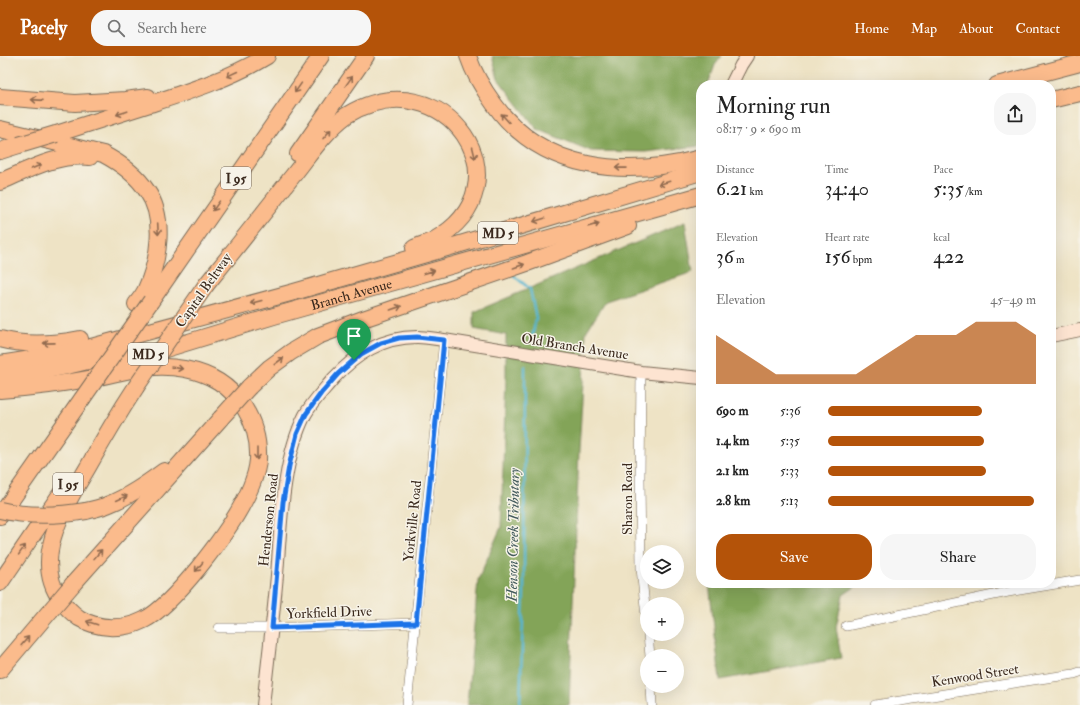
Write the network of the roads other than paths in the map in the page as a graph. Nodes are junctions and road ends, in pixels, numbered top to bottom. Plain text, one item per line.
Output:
1 (267, 56) edge
2 (321, 56) edge
3 (366, 56) edge
4 (468, 56) edge
5 (747, 56) edge
6 (1080, 59) edge
7 (1080, 63) edge
8 (1041, 73) junction
9 (734, 80) edge
10 (1015, 80) edge
11 (186, 93) junction
12 (1080, 93) edge
13 (0, 97) edge
14 (1056, 99) edge
15 (0, 129) edge
16 (0, 151) edge
17 (696, 159) edge
18 (127, 169) junction
19 (696, 173) edge
20 (0, 182) edge
21 (696, 196) edge
22 (696, 205) edge
23 (206, 285) junction
24 (294, 292) junction
25 (144, 303) junction
26 (211, 314) junction
27 (274, 316) junction
28 (1080, 330) edge
29 (1056, 335) edge
30 (0, 339) edge
31 (444, 340) junction
32 (0, 364) edge
33 (641, 372) junction
34 (0, 377) edge
35 (696, 378) edge
36 (136, 387) junction
37 (0, 389) edge
38 (221, 418) junction
39 (0, 510) edge
40 (0, 516) edge
41 (1080, 580) edge
42 (0, 583) edge
43 (1056, 584) edge
44 (1032, 588) edge
45 (644, 597) edge
46 (416, 623) junction
47 (846, 626) dead end
48 (219, 628) dead end
49 (272, 628) junction
50 (0, 670) edge
51 (1080, 672) edge
52 (651, 693) edge
53 (263, 705) edge
54 (407, 705) edge
55 (652, 705) edge
56 (875, 705) edge

1 -> 11 highway
2 -> 25 highway, I 95
23 -> 3 highway, Capital Beltway / I 95
17 -> 4 highway
5 - 9 street
6 - 8 highway
7 - 8 highway
8 - 10 highway
11 -> 13 highway
11 -> 16 highway, bridge
12 - 14 highway
15 - 18 highway
20 -> 18 highway
18 -> 25 highway
19 -> 24 highway, Branch Avenue / MD 5
27 -> 21 highway, Branch Avenue / MD 5
38 -> 22 highway, bridge
23 -> 24 highway
23 - 36 highway, Capital Beltway / I 95, bridge
24 -> 26 highway, Branch Avenue / MD 5
25 - 40 highway, I 95, bridge
26 -> 30 highway
26 - 32 highway, Branch Avenue / MD 5
27 - 34 highway
27 - 37 highway, Branch Avenue / MD 5
28 - 29 street
31 - 33 street, Old Branch Avenue
31 - 46 street, Yorkville Road
31 - 49 street, Henderson Road
33 - 35 street, Old Branch Avenue
33 - 45 street, Sharon Road
37 -> 36 highway
42 -> 36 highway, Capital Beltway / I 95
39 -> 38 highway, bridge
50 -> 38 highway, bridge
41 - 43 street
44 - 47 street
46 - 49 street, Yorkfield Drive
46 - 54 street, Yorkville Road
48 - 49 street, Yorkfield Drive
49 - 53 street, Henderson Road
51 - 56 street, Kenwood Street
52 - 55 street

